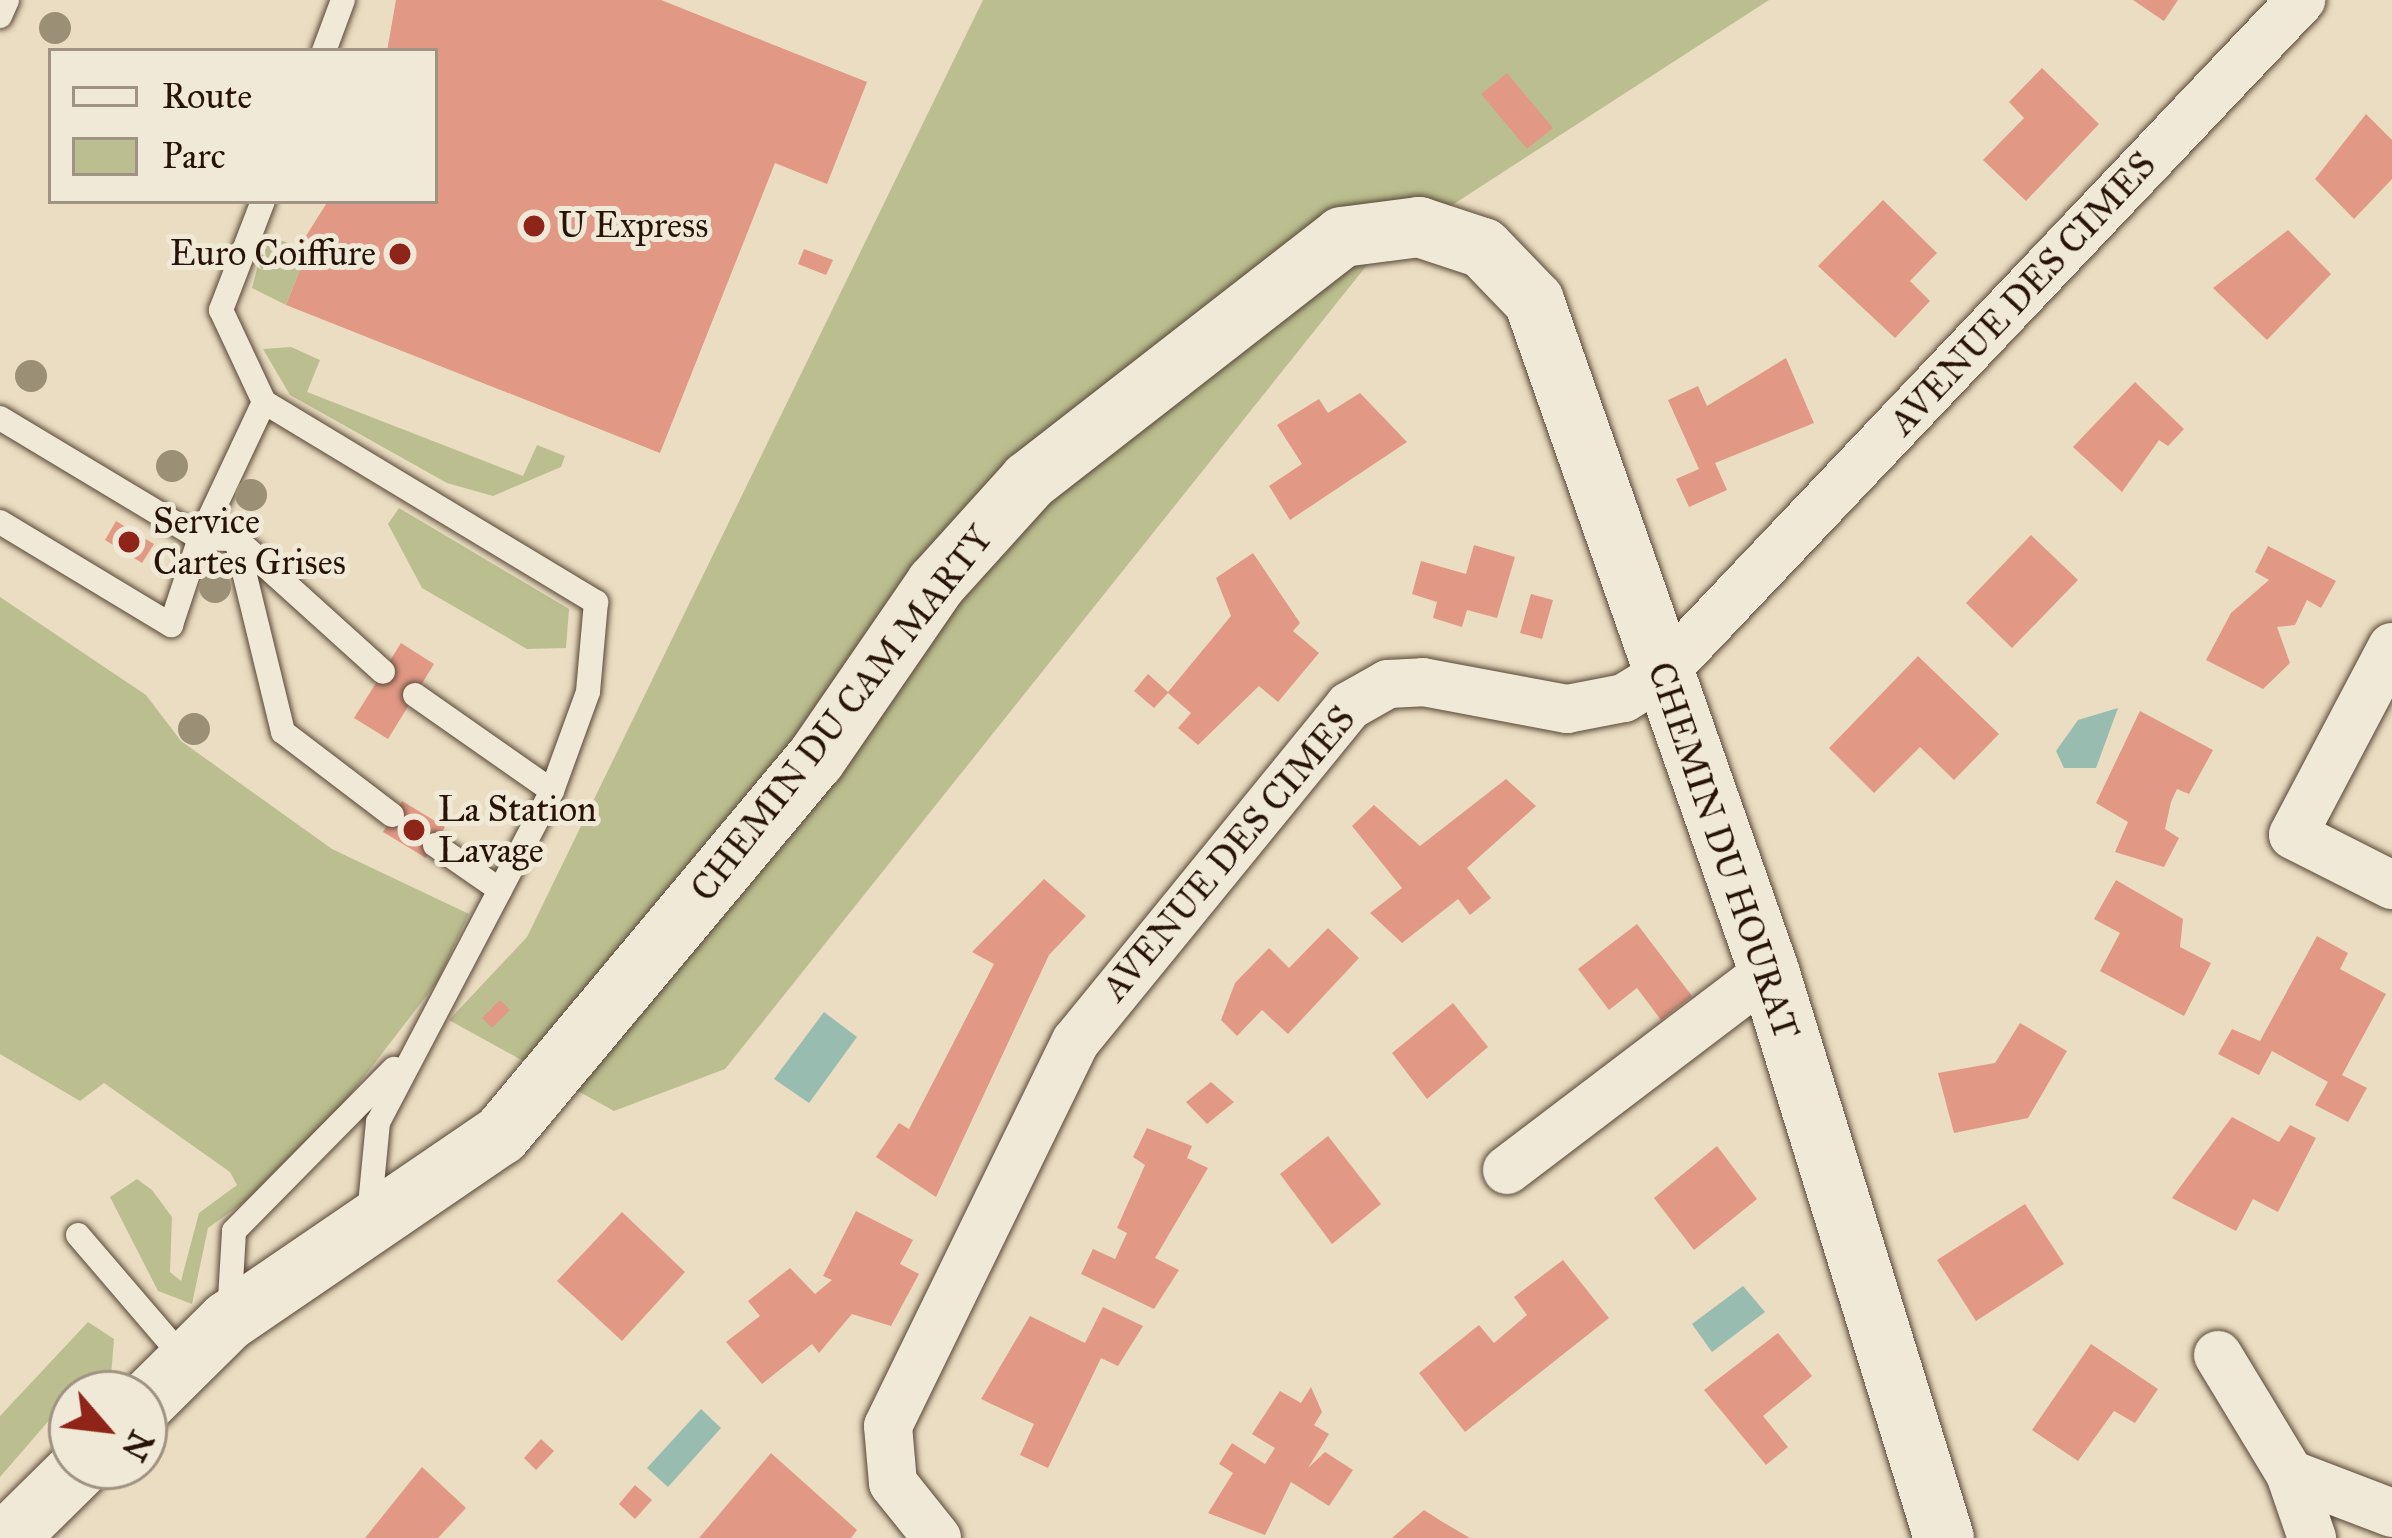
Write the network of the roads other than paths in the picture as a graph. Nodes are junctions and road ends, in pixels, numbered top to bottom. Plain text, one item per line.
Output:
1 (7, 0) edge
2 (343, 0) edge
3 (2301, 0) edge
4 (0, 16) edge
5 (325, 48) edge
6 (262, 204) edge
7 (1419, 227) joint
8 (264, 402) junction
9 (0, 418) edge
10 (0, 522) edge
11 (200, 538) junction
12 (236, 539) junction
13 (2392, 647) edge
14 (383, 672) dead end
15 (1660, 676) junction
16 (415, 694) dead end
17 (552, 791) junction
18 (392, 815) dead end
19 (435, 845) dead end
20 (2392, 885) edge
21 (500, 890) junction
22 (1769, 971) junction
23 (419, 1040) junction
24 (1507, 1170) dead end
25 (368, 1225) junction
26 (78, 1235) dead end
27 (208, 1341) junction
28 (2218, 1355) dead end
29 (168, 1380) edge
30 (2290, 1474) junction
31 (57, 1490) edge
32 (2392, 1513) edge
33 (8, 1538) edge
34 (937, 1538) edge
35 (1944, 1538) edge
36 (2312, 1538) edge

1 - 4 lane
2 - 5 lane
3 - 15 street, AVENUE DES CIMES
6 - 8 lane
7 - 15 street, CHEMIN DU HOURAT
7 - 25 street, CHEMIN DU CAM MARTY
8 - 11 lane
8 - 17 lane
9 - 11 lane
10 - 11 lane
11 - 12 lane
12 - 14 lane
12 - 18 lane
13 - 20 street
15 - 22 street, CHEMIN DU HOURAT
15 - 34 street, AVENUE DES CIMES
16 - 17 lane
17 - 21 lane
19 - 21 lane
21 - 23 lane
22 - 24 street
22 - 35 street, CHEMIN DU HOURAT
23 - 25 lane
23 - 27 lane
25 - 27 street, CHEMIN DU CAM MARTY
26 - 27 lane
27 - 29 street, CHEMIN DU CAM MARTY
28 - 30 street
30 - 32 street
30 - 36 street
31 - 33 street

